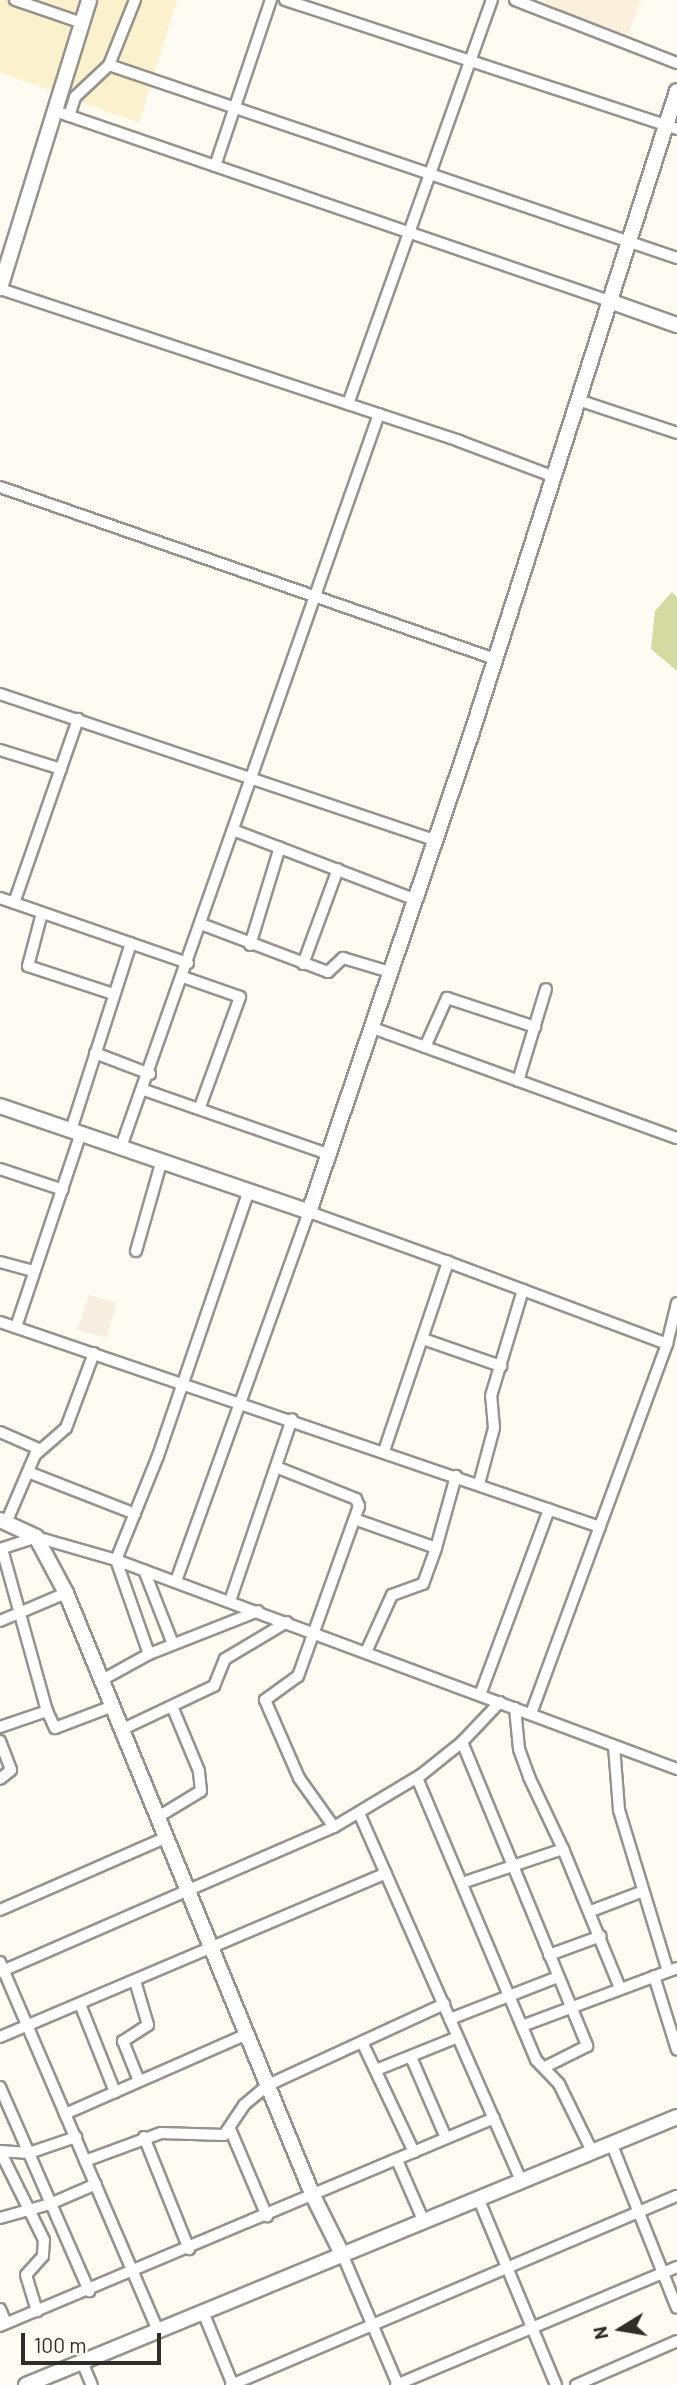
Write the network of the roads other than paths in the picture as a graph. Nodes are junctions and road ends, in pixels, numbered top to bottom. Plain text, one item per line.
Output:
1 (15, 0) edge
2 (89, 0) edge
3 (135, 0) edge
4 (271, 0) edge
5 (285, 0) edge
6 (492, 0) edge
7 (515, 0) edge
8 (82, 23) junction
9 (470, 62) junction
10 (677, 63) edge
11 (109, 65) junction
12 (677, 91) edge
13 (235, 108) junction
14 (54, 111) junction
15 (69, 116) junction
16 (671, 127) edge
17 (215, 166) junction
18 (431, 174) junction
19 (410, 234) junction
20 (630, 243) junction
21 (677, 258) edge
22 (3, 271) edge
23 (0, 289) edge
24 (612, 302) junction
25 (677, 325) edge
26 (578, 400) junction
27 (348, 404) junction
28 (379, 414) junction
29 (676, 430) edge
30 (552, 476) junction
31 (0, 487) edge
32 (316, 597) junction
33 (495, 659) junction
34 (0, 694) edge
35 (78, 719) junction
36 (0, 751) edge
37 (61, 769) junction
38 (251, 777) junction
39 (233, 830) junction
40 (434, 840) junction
41 (279, 847) junction
42 (338, 869) junction
43 (0, 898) edge
44 (414, 899) junction
45 (14, 903) junction
46 (42, 912) junction
47 (201, 924) junction
48 (131, 943) junction
49 (250, 945) junction
50 (188, 963) junction
51 (303, 964) junction
52 (390, 972) junction
53 (183, 977) junction
54 (546, 989) dead end
55 (113, 994) junction
56 (370, 1027) junction
57 (535, 1027) junction
58 (425, 1047) junction
59 (95, 1053) junction
60 (150, 1074) junction
61 (519, 1081) junction
62 (144, 1090) junction
63 (0, 1106) edge
64 (200, 1107) junction
65 (76, 1132) junction
66 (677, 1138) edge
67 (121, 1147) junction
68 (328, 1154) junction
69 (162, 1160) junction
70 (0, 1169) edge
71 (248, 1190) junction
72 (63, 1191) junction
73 (309, 1212) junction
74 (136, 1251) dead end
75 (0, 1262) edge
76 (448, 1262) junction
77 (33, 1271) junction
78 (523, 1290) junction
79 (677, 1303) edge
80 (0, 1322) edge
81 (16, 1327) junction
82 (423, 1339) junction
83 (667, 1344) junction
84 (94, 1353) junction
85 (501, 1366) junction
86 (184, 1383) junction
87 (241, 1402) junction
88 (292, 1419) junction
89 (0, 1432) edge
90 (39, 1449) junction
91 (384, 1451) junction
92 (276, 1468) junction
93 (27, 1472) junction
94 (456, 1476) junction
95 (479, 1484) junction
96 (549, 1508) junction
97 (135, 1514) junction
98 (357, 1520) junction
99 (3, 1521) edge
100 (600, 1527) junction
101 (36, 1537) junction
102 (436, 1548) junction
103 (1, 1549) edge
104 (116, 1560) junction
105 (144, 1570) junction
106 (176, 1581) junction
107 (66, 1593) junction
108 (230, 1601) junction
109 (258, 1611) junction
110 (20, 1613) junction
111 (0, 1621) edge
112 (287, 1622) junction
113 (315, 1633) junction
114 (173, 1644) junction
115 (366, 1652) junction
116 (149, 1654) junction
117 (102, 1680) junction
118 (480, 1695) junction
119 (500, 1702) junction
120 (113, 1706) junction
121 (172, 1706) junction
122 (515, 1708) junction
123 (47, 1711) junction
124 (531, 1714) junction
125 (0, 1727) edge
126 (123, 1729) junction
127 (0, 1741) edge
128 (462, 1742) junction
129 (614, 1746) junction
130 (677, 1769) edge
131 (416, 1778) junction
132 (0, 1779) edge
133 (359, 1813) junction
134 (158, 1816) junction
135 (334, 1827) junction
136 (167, 1837) junction
137 (563, 1849) junction
138 (511, 1866) junction
139 (386, 1873) junction
140 (462, 1883) junction
141 (641, 1892) junction
142 (188, 1893) junction
143 (0, 1910) edge
144 (592, 1911) junction
145 (601, 1936) junction
146 (212, 1949) junction
147 (549, 1955) junction
148 (1, 1968) edge
149 (673, 1970) edge
150 (654, 1976) junction
151 (558, 1977) junction
152 (135, 1980) junction
153 (620, 1988) junction
154 (509, 1995) junction
155 (80, 2004) junction
156 (444, 2004) junction
157 (570, 2007) junction
158 (450, 2019) junction
159 (28, 2026) junction
160 (522, 2026) junction
161 (247, 2034) junction
162 (0, 2037) edge
163 (458, 2037) junction
164 (362, 2042) junction
165 (677, 2050) edge
166 (411, 2057) junction
167 (547, 2066) junction
168 (376, 2070) junction
169 (139, 2081) junction
170 (268, 2085) junction
171 (0, 2087) edge
172 (115, 2092) junction
173 (65, 2114) junction
174 (677, 2117) edge
175 (494, 2118) junction
176 (230, 2129) junction
177 (76, 2137) junction
178 (144, 2137) junction
179 (446, 2138) junction
180 (612, 2145) junction
181 (0, 2151) edge
182 (414, 2152) junction
183 (29, 2153) junction
184 (593, 2153) junction
185 (397, 2160) junction
186 (85, 2161) junction
187 (522, 2182) junction
188 (96, 2184) junction
189 (313, 2196) junction
190 (677, 2196) edge
191 (479, 2200) junction
192 (50, 2204) junction
193 (29, 2211) junction
194 (638, 2213) junction
195 (267, 2216) junction
196 (0, 2217) edge
197 (424, 2222) junction
198 (189, 2249) junction
199 (343, 2256) junction
200 (677, 2267) edge
201 (508, 2268) junction
202 (134, 2272) junction
203 (662, 2273) junction
204 (89, 2291) junction
205 (677, 2308) edge
206 (0, 2309) edge
207 (37, 2311) junction
208 (203, 2312) junction
209 (3, 2325) edge
210 (373, 2326) junction
211 (532, 2328) junction
212 (158, 2330) junction
213 (677, 2341) edge
214 (82, 2362) junction
215 (26, 2385) edge
216 (92, 2385) edge
217 (233, 2385) edge
218 (397, 2385) edge
219 (556, 2385) edge
220 (576, 2385) edge

1 - 8 street
2 - 8 street
3 - 11 street
4 - 13 street
5 - 9 street
6 - 9 street
7 - 10 street
8 - 14 street
9 - 16 street
9 - 18 street
11 - 13 street
11 - 15 street
12 - 16 street
13 - 17 street
13 - 18 street
14 - 15 street
14 - 22 street
15 - 17 street
16 - 20 street
17 - 19 street
18 - 19 street
18 - 20 street
19 - 24 street
19 - 27 street
20 - 21 street
20 - 24 street
22 - 23 street
23 - 27 street
24 - 25 street
24 - 26 street
26 - 29 street
26 - 30 street
27 - 28 street
28 - 30 street
28 - 32 street
30 - 33 street
31 - 32 street
32 - 33 street
32 - 38 street
33 - 40 street
34 - 35 street
35 - 37 street
35 - 38 street
36 - 37 street
37 - 45 street
38 - 39 street
38 - 40 street
39 - 41 street
39 - 47 street
40 - 44 street
41 - 42 street
41 - 49 street
42 - 44 street
42 - 51 street
43 - 45 street
44 - 52 street
45 - 46 street
46 - 48 street
46 - 55 street
47 - 49 street
47 - 50 street
48 - 50 street
48 - 55 street
49 - 51 street
50 - 53 street
51 - 52 street
52 - 56 street
53 - 60 street
53 - 64 street
54 - 57 street
55 - 59 street
56 - 58 street
56 - 68 street
57 - 58 street
57 - 61 street
58 - 61 street
59 - 60 street
59 - 65 street
60 - 62 street
61 - 66 street
62 - 64 street
62 - 67 street
63 - 65 street
64 - 68 street
65 - 67 street
65 - 72 street
67 - 69 street
68 - 73 street
69 - 71 street
69 - 74 street
70 - 72 street
71 - 73 street
71 - 86 street
72 - 77 street
73 - 76 street
73 - 87 street
75 - 77 street
76 - 78 street
76 - 82 street
77 - 81 street
78 - 83 street
78 - 85 street
79 - 83 street
80 - 81 street
81 - 84 street
82 - 85 street
82 - 91 street
83 - 100 street
84 - 86 street
84 - 90 street
85 - 95 street
86 - 87 street
86 - 97 street
87 - 88 street
87 - 106 street
88 - 91 street
88 - 92 street
89 - 90 street
90 - 93 street
91 - 94 street
92 - 98 street
92 - 108 street
93 - 97 street
93 - 99 street
94 - 95 street
94 - 102 street
95 - 96 street
96 - 100 street
96 - 118 street
97 - 104 street
98 - 102 street
98 - 113 street
99 - 101 street
100 - 124 street
101 - 103 street
101 - 104 street
101 - 107 street
102 - 115 street
103 - 110 street
104 - 105 street
104 - 116 street
105 - 106 street
105 - 114 street
106 - 108 street
107 - 110 street
107 - 117 street
108 - 109 street
109 - 112 street
109 - 114 street
110 - 111 street
110 - 123 street
112 - 113 street
112 - 121 street
113 - 115 street
113 - 135 street
114 - 116 street
115 - 118 street
116 - 117 street
117 - 120 street
118 - 119 street
119 - 122 street
119 - 128 street
120 - 123 street
120 - 126 street
121 - 126 street
121 - 134 street
122 - 124 street
122 - 137 street
123 - 125 street
124 - 129 street
126 - 134 street
127 - 132 street
128 - 131 street
128 - 138 street
129 - 130 street
129 - 141 street
131 - 133 street
131 - 140 street
133 - 135 street
133 - 139 street
134 - 136 street
135 - 142 street
136 - 142 street
136 - 143 street
137 - 138 street
137 - 144 street
138 - 140 street
138 - 147 street
139 - 146 street
139 - 156 street
140 - 154 street
141 - 144 street
141 - 149 street
142 - 146 street
142 - 148 street
144 - 145 street
145 - 147 street
145 - 153 street
146 - 152 street
146 - 161 street
147 - 151 street
148 - 159 street
149 - 150 street
150 - 153 street
150 - 165 street
151 - 154 street
151 - 157 street
152 - 155 street
152 - 169 street
153 - 157 street
154 - 158 street
154 - 160 street
155 - 159 street
155 - 172 street
156 - 158 street
156 - 164 street
157 - 160 street
157 - 167 street
158 - 163 street
159 - 162 street
159 - 173 street
160 - 167 street
161 - 169 street
161 - 170 street
163 - 166 street
163 - 175 street
164 - 168 street
164 - 170 street
166 - 168 street
166 - 179 street
167 - 184 street
168 - 182 street
169 - 172 street
170 - 176 street
170 - 189 street
171 - 183 street
172 - 173 street
173 - 177 street
174 - 180 street
175 - 179 street
175 - 187 street
176 - 178 street
176 - 195 street
177 - 183 street
177 - 186 street
178 - 186 street
178 - 198 street
179 - 182 street
180 - 184 street
180 - 194 street
181 - 183 street
181 - 193 street
182 - 185 street
183 - 192 street
184 - 187 street
185 - 189 street
185 - 197 street
186 - 188 street
187 - 191 street
188 - 192 street
188 - 202 street
189 - 195 street
189 - 199 street
190 - 194 street
191 - 197 street
191 - 201 street
192 - 193 street
192 - 204 street
193 - 196 street
193 - 207 street
194 - 201 street
194 - 203 street
195 - 198 street
197 - 199 street
198 - 202 street
199 - 208 street
199 - 210 street
200 - 203 street
201 - 210 street
201 - 211 street
202 - 204 street
202 - 212 street
203 - 205 street
203 - 211 street
204 - 207 street
206 - 209 street
207 - 209 street
208 - 212 street
208 - 217 street
210 - 217 street
210 - 218 street
211 - 218 street
211 - 219 street
212 - 214 street
213 - 220 street
214 - 215 street
214 - 216 street

